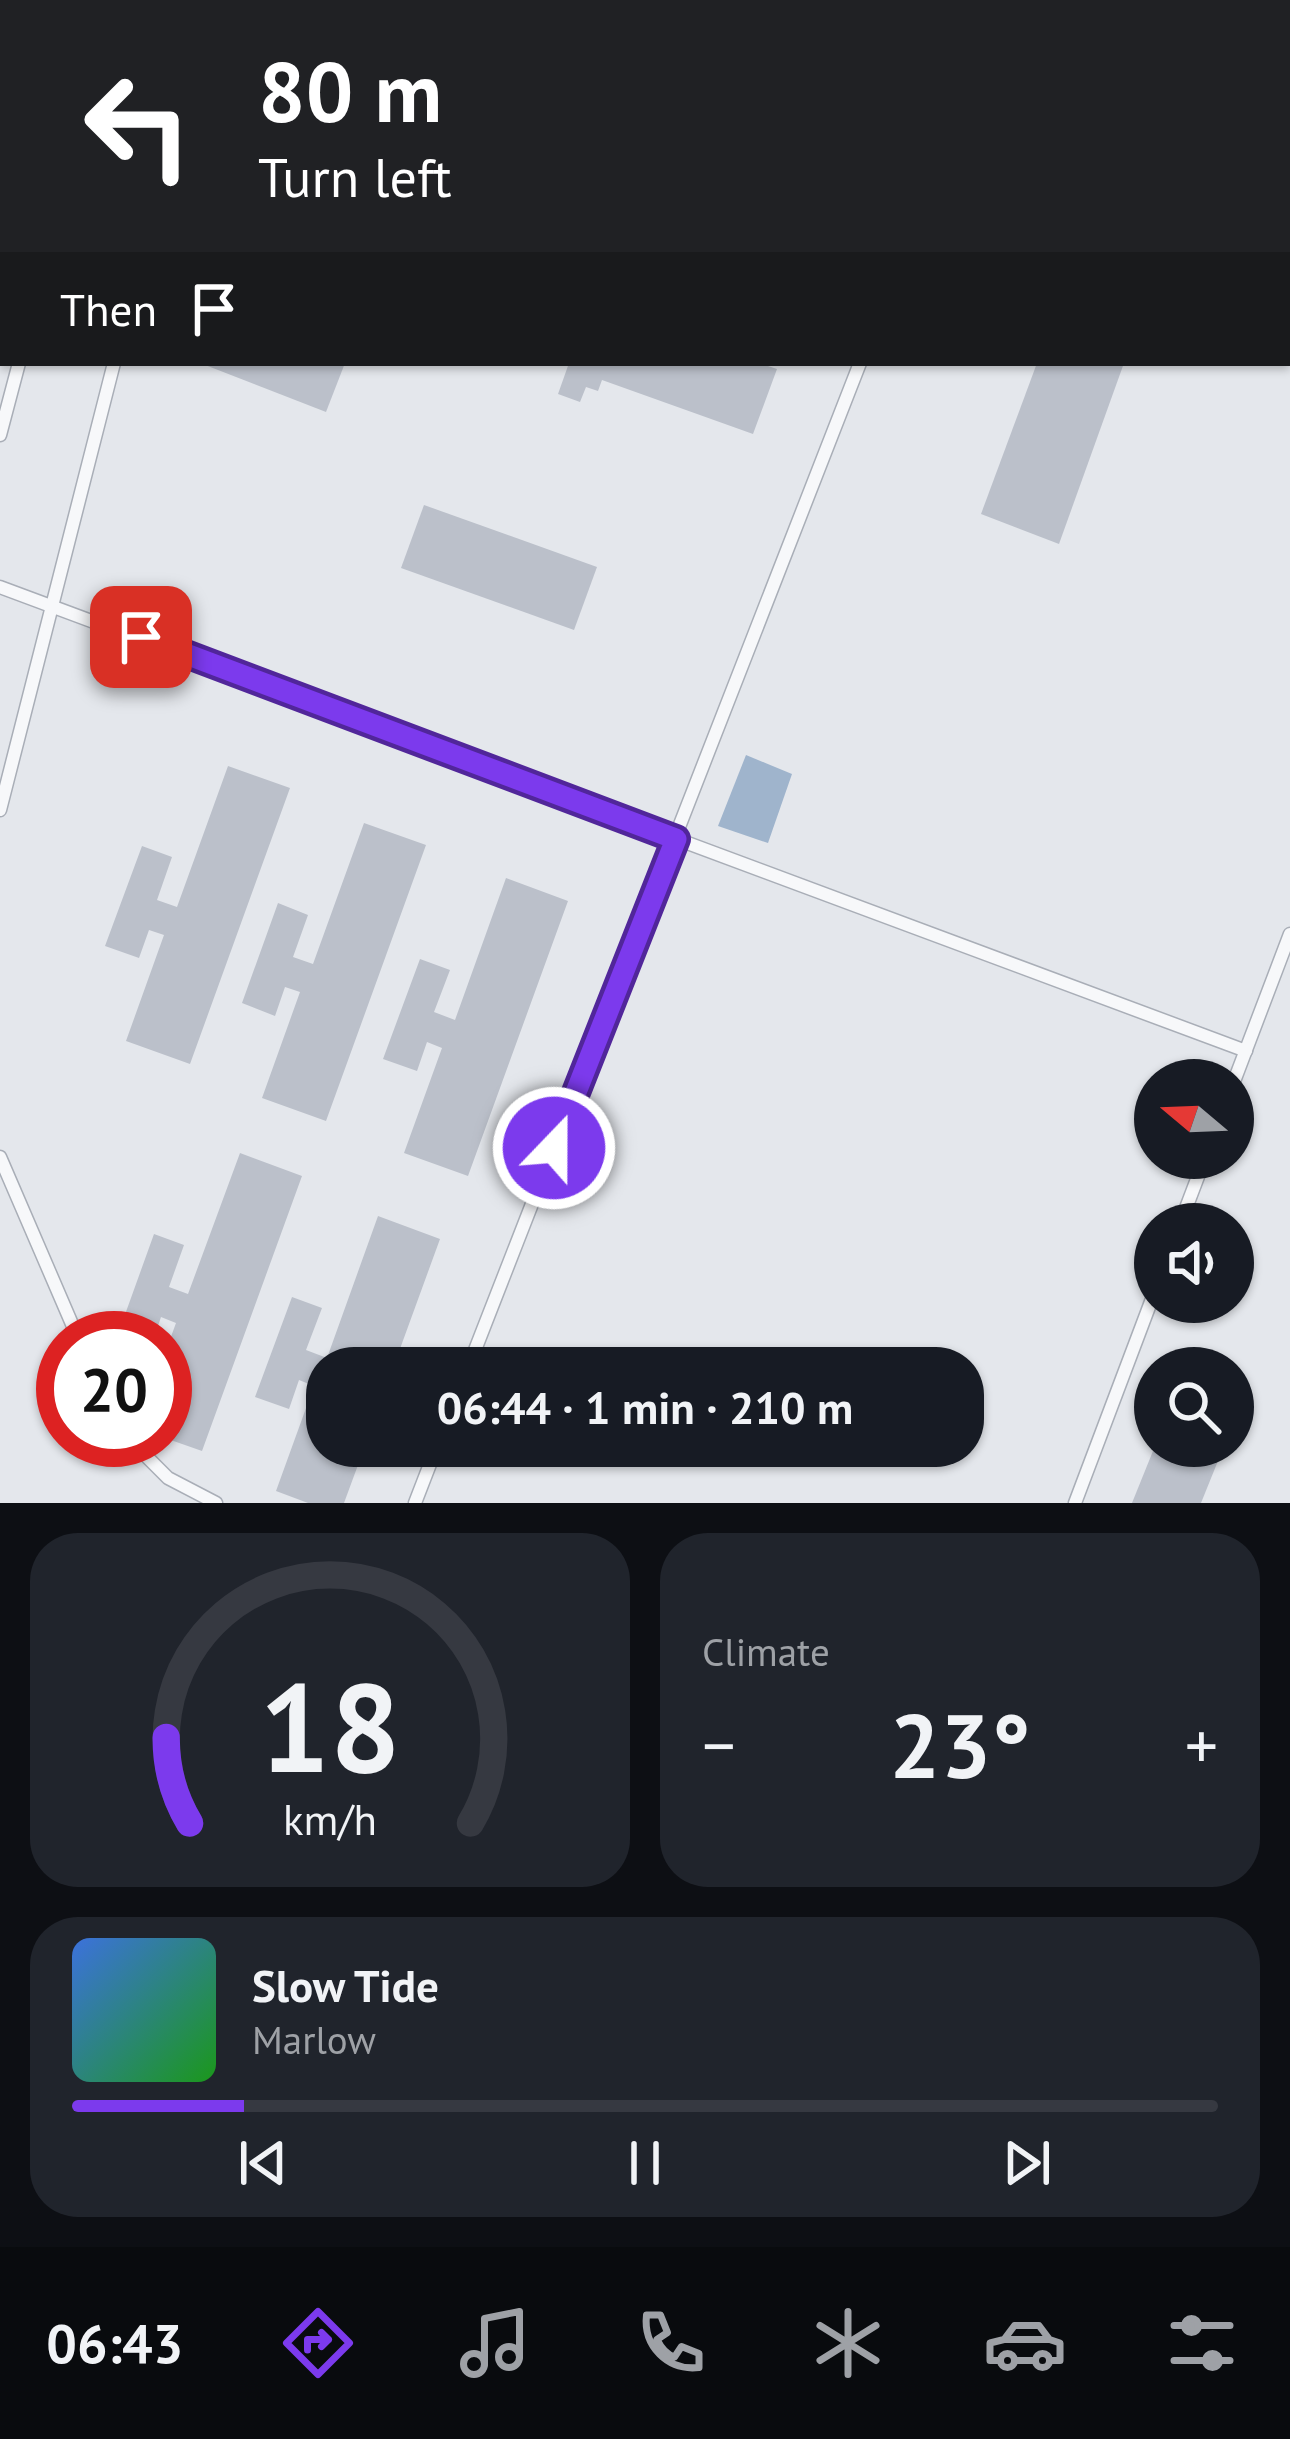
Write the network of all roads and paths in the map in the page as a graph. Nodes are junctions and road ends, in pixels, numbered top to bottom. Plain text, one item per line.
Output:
1 (18, 366) edge
2 (113, 366) edge
3 (859, 366) edge
4 (0, 435) edge
5 (0, 587) edge
6 (51, 603) junction
7 (0, 810) edge
8 (676, 839) junction
9 (1290, 934) edge
10 (1246, 1051) junction
11 (1243, 1059) edge
12 (0, 1156) edge
13 (66, 1311) edge
14 (1143, 1323) edge
15 (476, 1347) edge
16 (157, 1467) edge
17 (429, 1467) edge
18 (216, 1503) edge
19 (415, 1503) edge
20 (1075, 1503) edge

1 - 4 lane
2 - 6 lane
3 - 8 lane
5 - 6 lane
6 - 7 lane
6 - 8 lane
8 - 10 lane
8 - 15 lane
9 - 10 lane
10 - 11 lane
12 - 13 lane
14 - 20 lane
16 - 18 lane
17 - 19 lane

